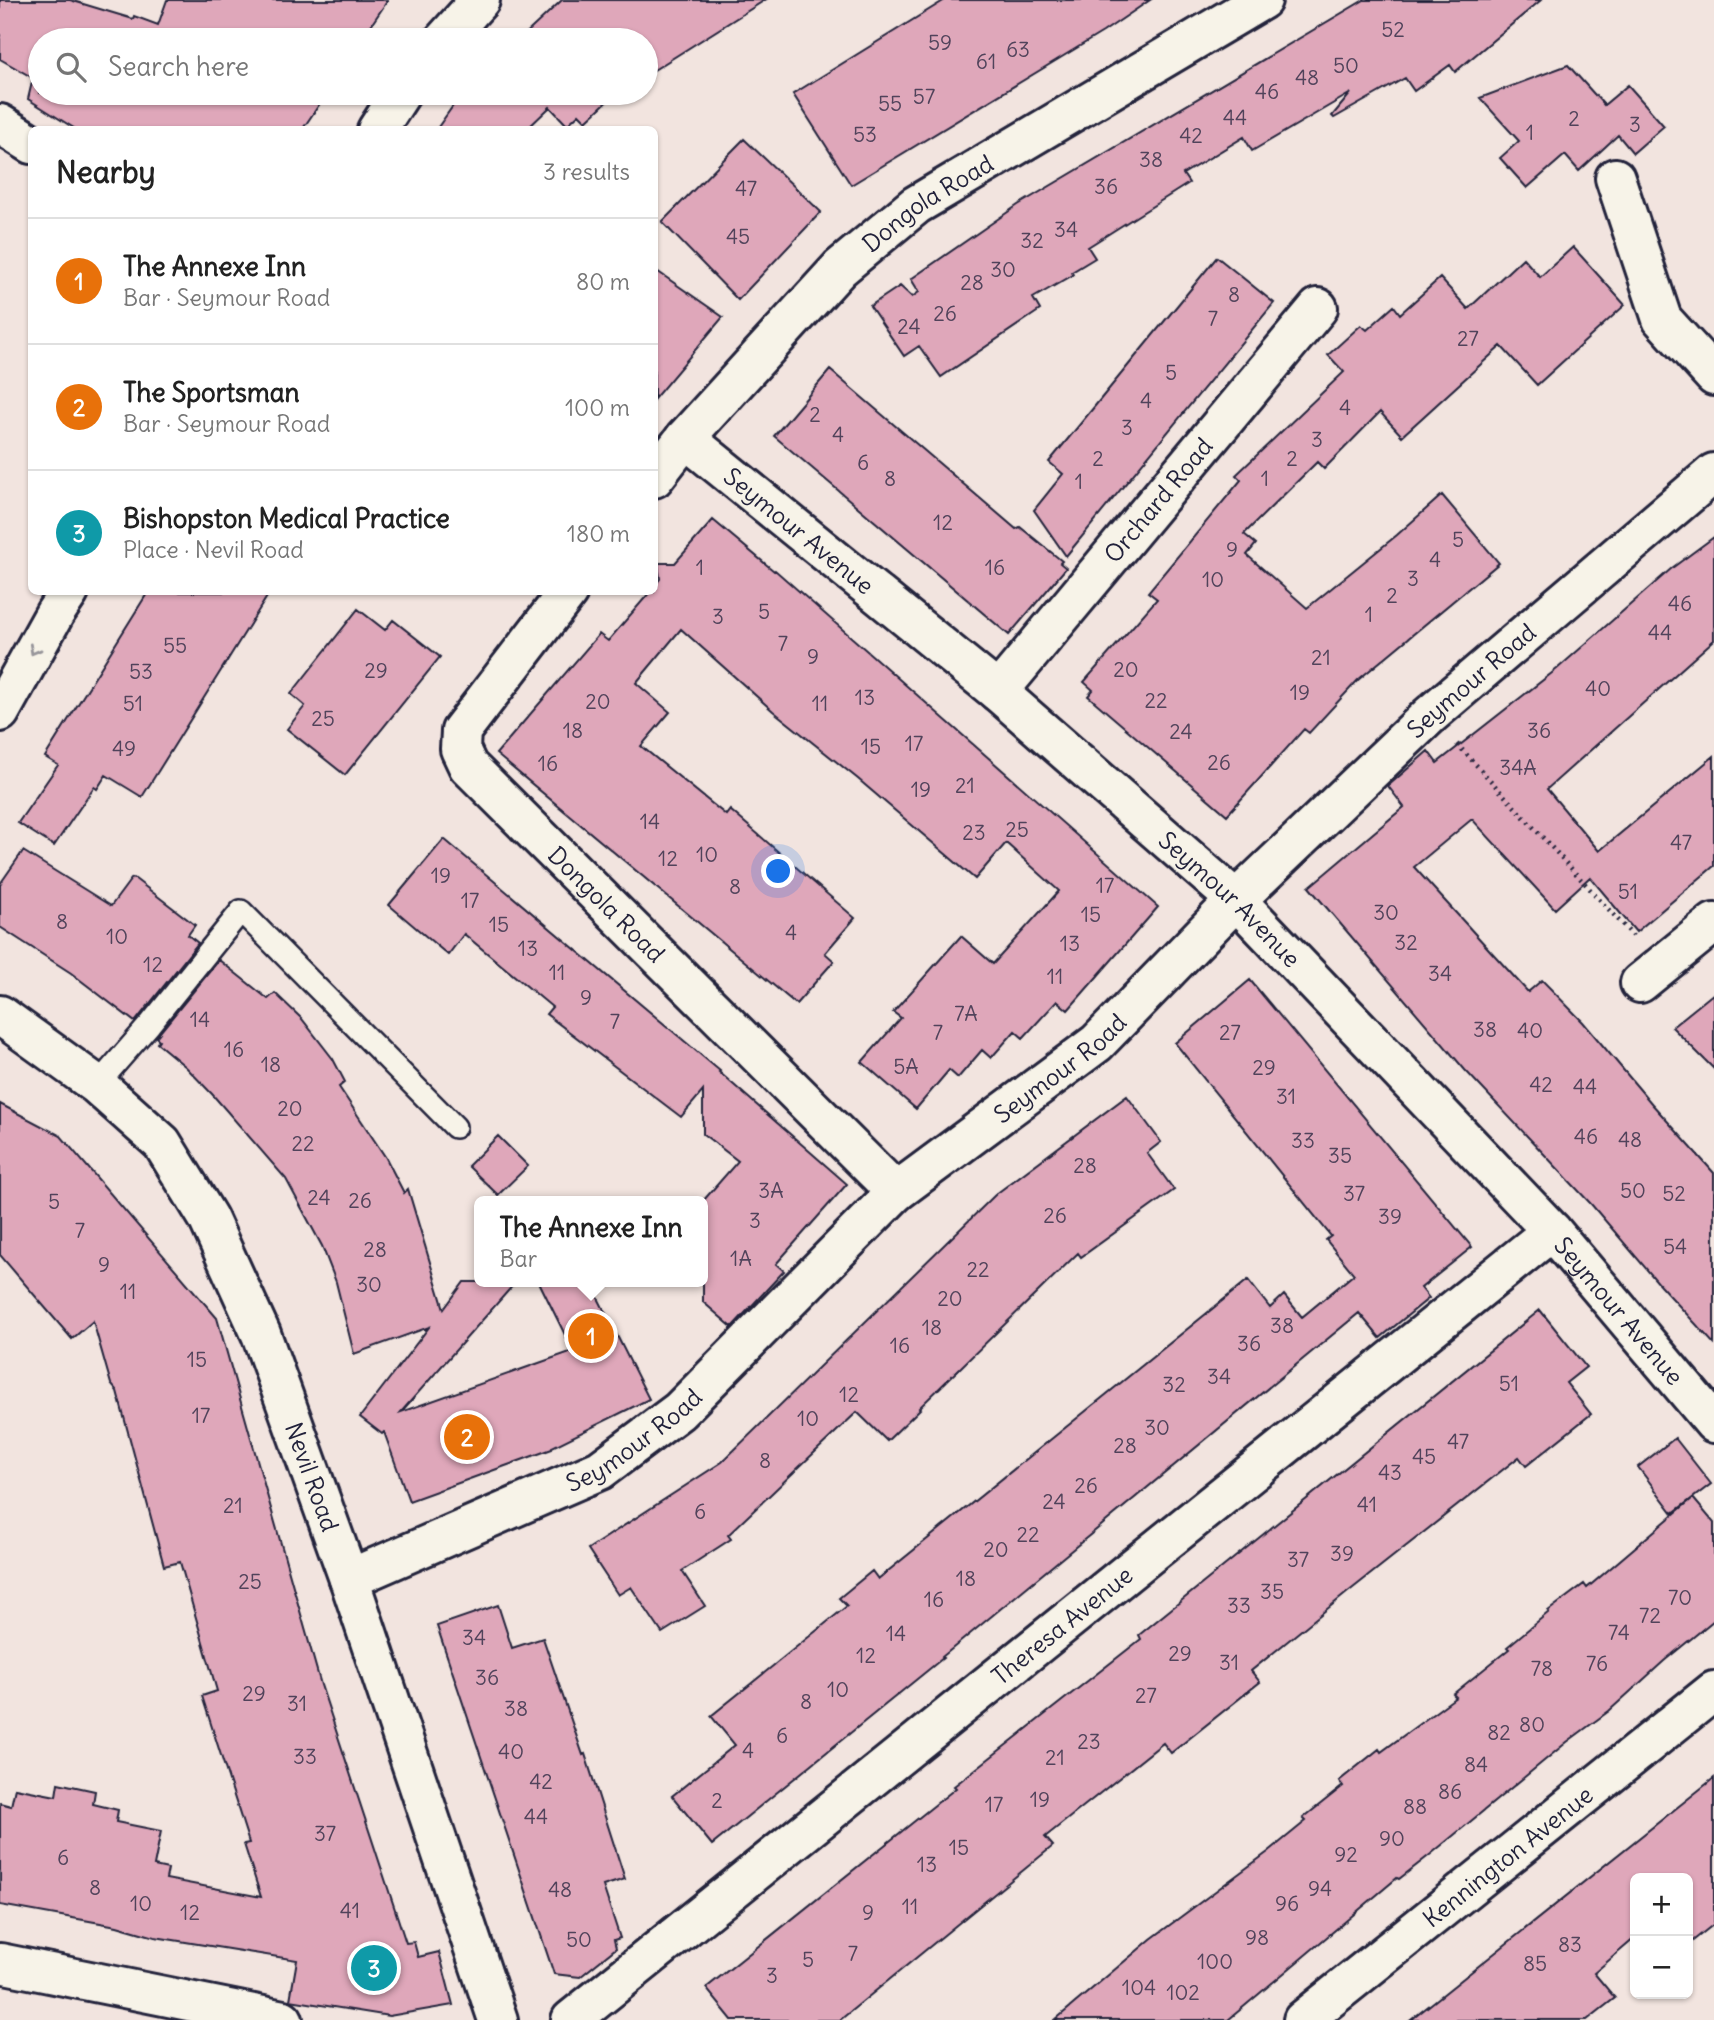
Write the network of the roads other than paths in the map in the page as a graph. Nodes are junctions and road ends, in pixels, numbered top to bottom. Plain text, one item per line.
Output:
1 (480, 0) edge
2 (1262, 0) edge
3 (455, 28) edge
4 (393, 105) edge
5 (0, 124) edge
6 (380, 126) edge
7 (28, 142) edge
8 (1615, 178) dead end
9 (1318, 308) dead end
10 (1714, 376) edge
11 (685, 438) junction
12 (658, 473) edge
13 (1714, 473) edge
14 (67, 595) edge
15 (566, 595) edge
16 (998, 692) junction
17 (0, 712) edge
18 (1236, 900) junction
19 (1714, 923) edge
20 (1651, 975) road end
21 (0, 1016) edge
22 (97, 1085) junction
23 (455, 1127) dead end
24 (896, 1192) junction
25 (1552, 1231) junction
26 (1714, 1423) edge
27 (349, 1579) junction
28 (1714, 1691) edge
29 (0, 1963) edge
30 (283, 2020) edge
31 (498, 2020) edge
32 (571, 2020) edge
33 (1303, 2020) edge

1 - 3 street
2 - 11 street, Dongola Road
4 - 6 street
5 - 7 street
8 - 10 street
9 - 16 street, Orchard Road
11 - 12 street, Dongola Road
11 - 16 street, Seymour Avenue
13 - 18 street, Seymour Road
14 -> 17 street
15 - 24 street, Dongola Road
16 - 18 street, Seymour Avenue
18 - 24 street, Seymour Road
18 - 25 street, Seymour Avenue
19 - 20 street
21 - 22 street, Nevil Road
22 - 23 lane
22 - 27 street, Nevil Road
24 - 27 street, Seymour Road
25 - 26 street, Seymour Avenue
25 - 32 street, Theresa Avenue
27 - 31 street, Nevil Road
28 - 33 street, Kennington Avenue
29 - 30 street

